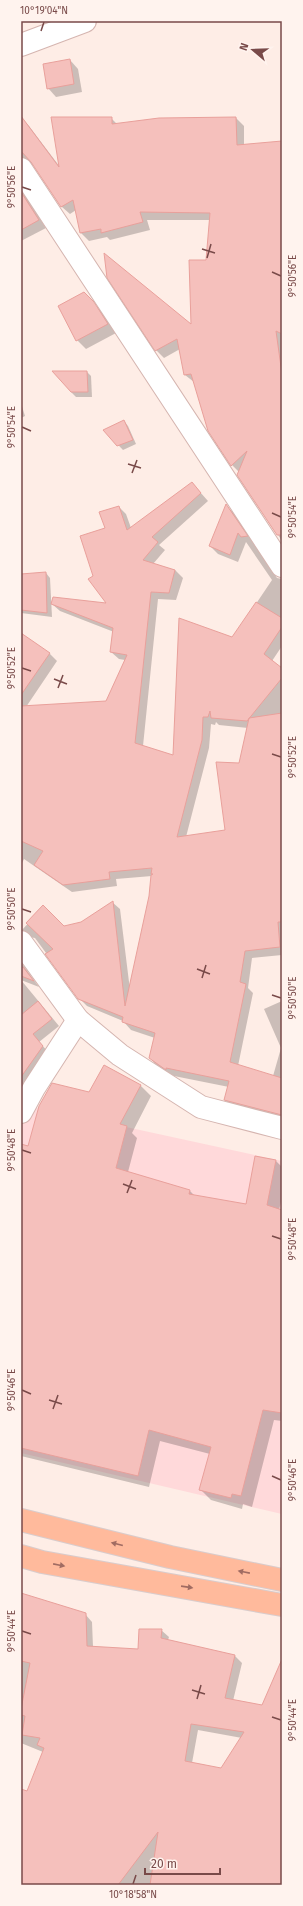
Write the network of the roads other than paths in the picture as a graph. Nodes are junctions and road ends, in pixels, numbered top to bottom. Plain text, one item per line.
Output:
1 (86, 21) edge
2 (21, 44) edge
3 (21, 169) edge
4 (282, 566) edge
5 (21, 942) edge
6 (78, 1020) junction
7 (21, 1112) edge
8 (282, 1128) edge
9 (21, 1520) edge
10 (21, 1556) edge
11 (282, 1580) edge
12 (282, 1605) edge

1 - 2 street
3 - 4 street
5 - 6 street
6 - 7 street
6 - 8 street
11 -> 9 main road
10 -> 12 main road

